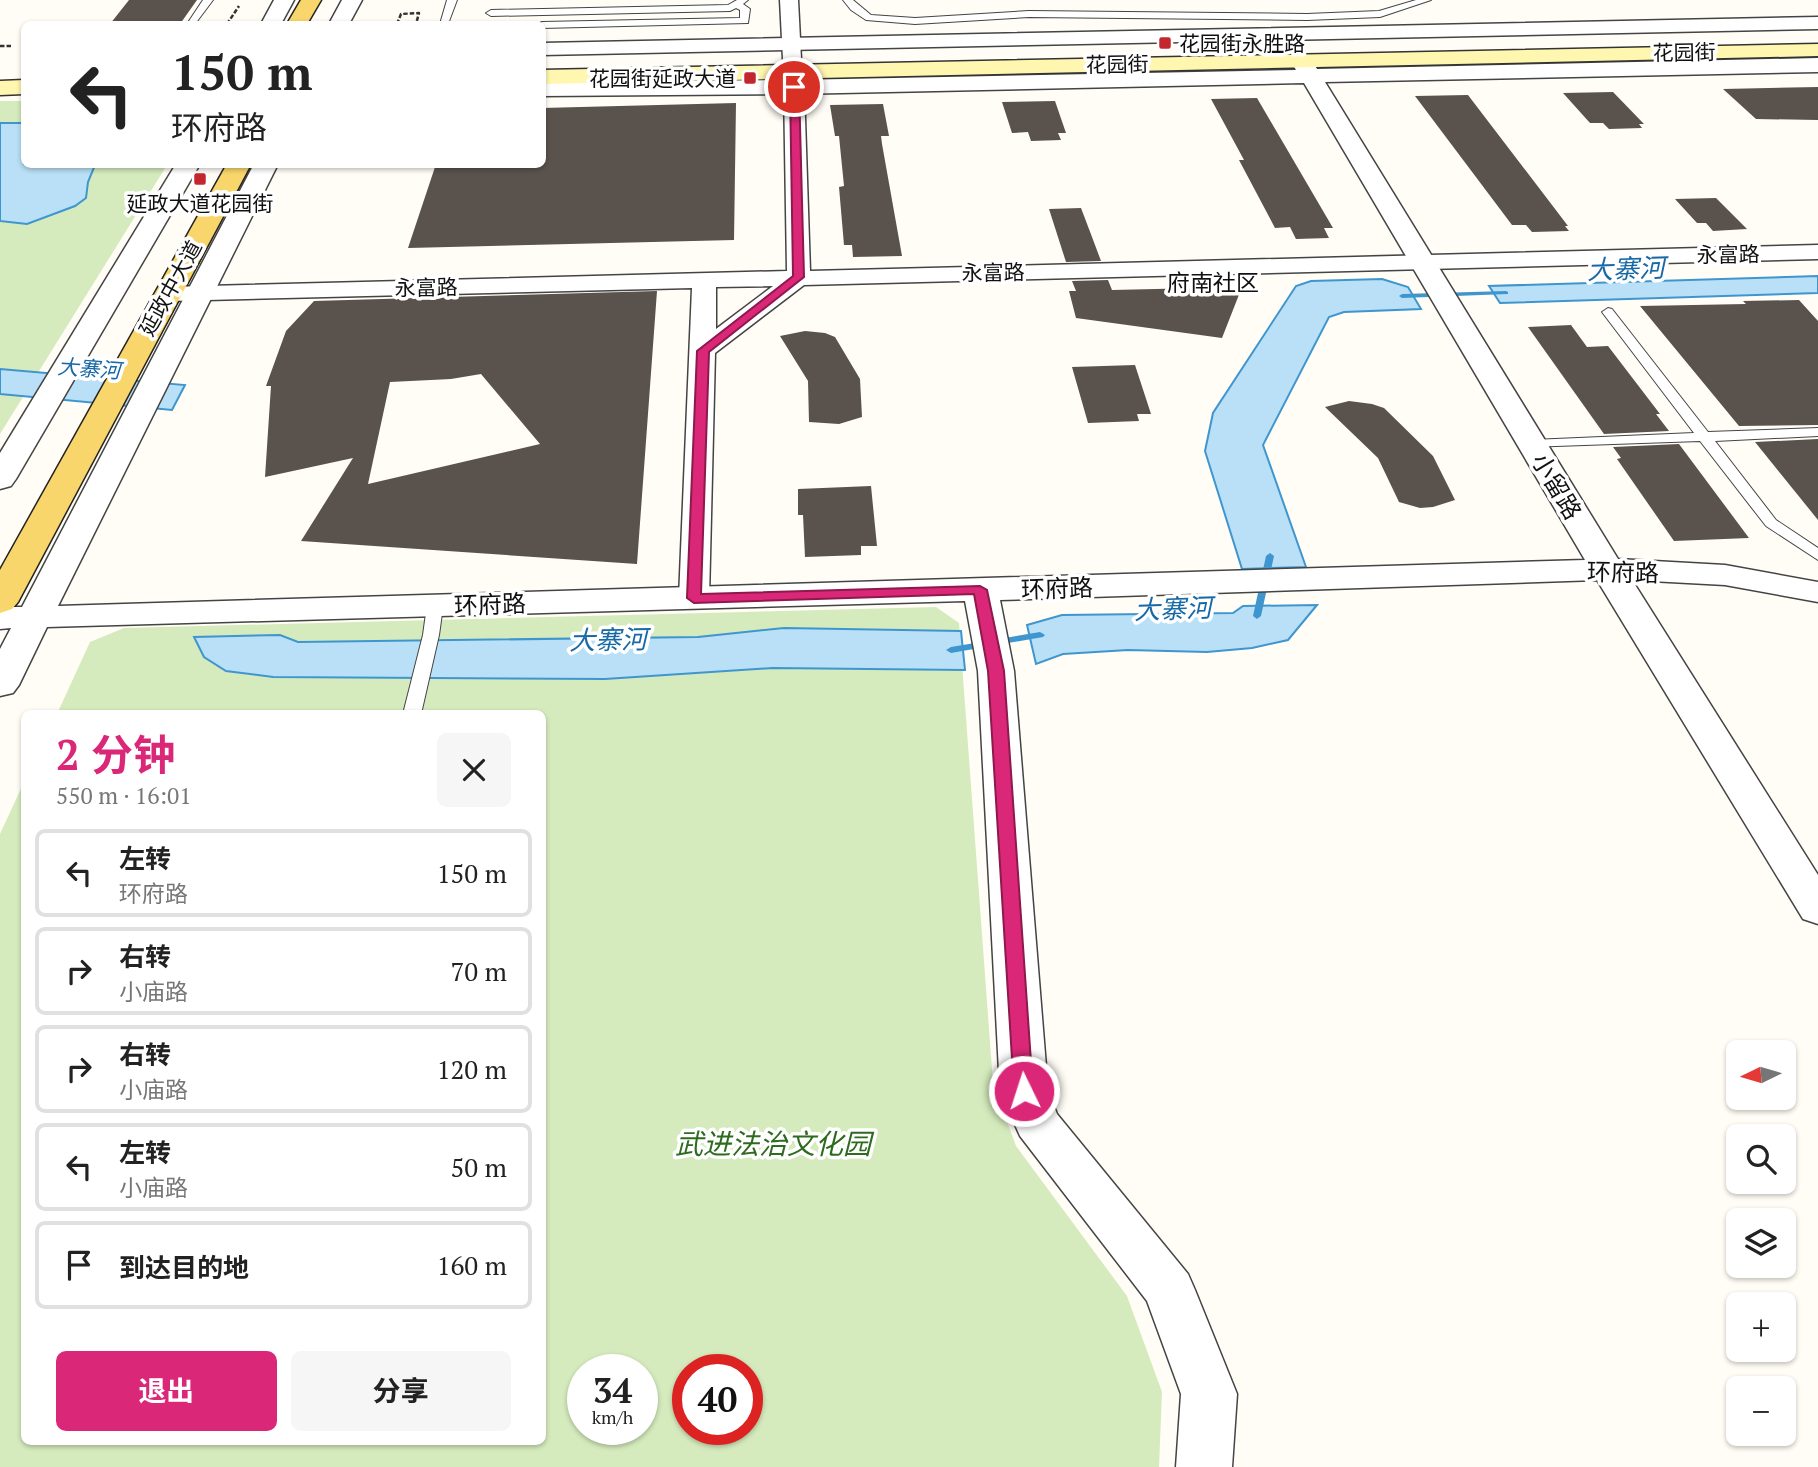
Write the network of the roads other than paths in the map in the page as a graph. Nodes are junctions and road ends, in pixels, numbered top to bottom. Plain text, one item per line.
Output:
1 (208, 0) edge
2 (284, 0) edge
3 (311, 0) edge
4 (328, 0) edge
5 (352, 0) edge
6 (452, 0) edge
7 (495, 0) edge
8 (789, 0) edge
9 (848, 0) edge
10 (1426, 0) edge
11 (740, 3) edge
12 (491, 13) junction
13 (193, 21) edge
14 (273, 21) edge
15 (299, 21) edge
16 (317, 21) edge
17 (341, 21) edge
18 (445, 21) edge
19 (488, 21) edge
20 (1818, 23) edge
21 (546, 25) edge
22 (1818, 38) edge
23 (546, 48) edge
24 (1818, 50) edge
25 (792, 51) junction
26 (546, 63) edge
27 (1818, 65) edge
28 (1306, 68) junction
29 (0, 73) edge
30 (21, 73) edge
31 (546, 77) edge
32 (794, 87) junction
33 (0, 88) edge
34 (21, 88) edge
35 (546, 89) edge
36 (186, 168) edge
37 (217, 168) edge
38 (237, 168) edge
39 (264, 168) edge
40 (1818, 251) edge
41 (1421, 261) junction
42 (799, 277) junction
43 (704, 280) junction
44 (201, 293) junction
45 (168, 294) junction
46 (1608, 312) dead end
47 (703, 351) junction
48 (112, 374) junction
49 (92, 411) junction
50 (1818, 432) edge
51 (1704, 437) junction
52 (1532, 444) junction
53 (0, 479) edge
54 (0, 554) edge
55 (1818, 555) edge
56 (1608, 569) junction
57 (980, 590) junction
58 (1818, 592) edge
59 (694, 598) junction
60 (0, 602) edge
61 (0, 618) edge
62 (35, 618) junction
63 (433, 620) junction
64 (0, 685) edge
65 (413, 709) edge
66 (1818, 909) edge
67 (1204, 1467) edge

1 - 13 lane
2 - 14 street
3 - 15 main road
4 - 16 main road
5 - 17 street
6 - 18 lane
7 - 12 lane
8 - 25 street
9 - 10 lane
11 - 12 lane
11 - 21 lane
12 - 19 lane
20 - 25 street
22 - 25 main road, 花园街
23 - 25 street
24 - 28 main road, 花园街
25 - 26 main road, 花园街
27 - 28 street
28 - 31 main road, 花园街
28 - 32 street
28 - 41 street, 小留路
29 - 30 main road
32 - 35 street
32 - 42 street
33 - 34 main road
36 - 53 street
37 - 48 main road, 延政中大道
38 - 45 main road, 延政中大道
39 - 44 street
40 - 41 street, 永富路
41 - 42 street, 永富路
41 - 52 street, 小留路
42 - 43 street, 永富路
42 - 47 street
43 - 44 street, 永富路
43 - 47 street
44 - 45 street, 永富路
44 - 62 street
45 - 48 main road, 延政中大道
46 - 51 lane
47 - 59 street
48 - 49 main road
49 - 54 main road
49 - 60 main road
50 - 51 lane
51 - 52 lane
51 - 55 lane
52 - 56 street, 小留路
56 - 57 street, 环府路
56 - 58 street, 环府路
56 - 66 street, 小留路
57 - 59 street, 环府路
57 - 67 street
59 - 63 street, 环府路
61 - 62 street, 环府路
62 - 63 street, 环府路
62 - 64 street
63 - 65 lane

